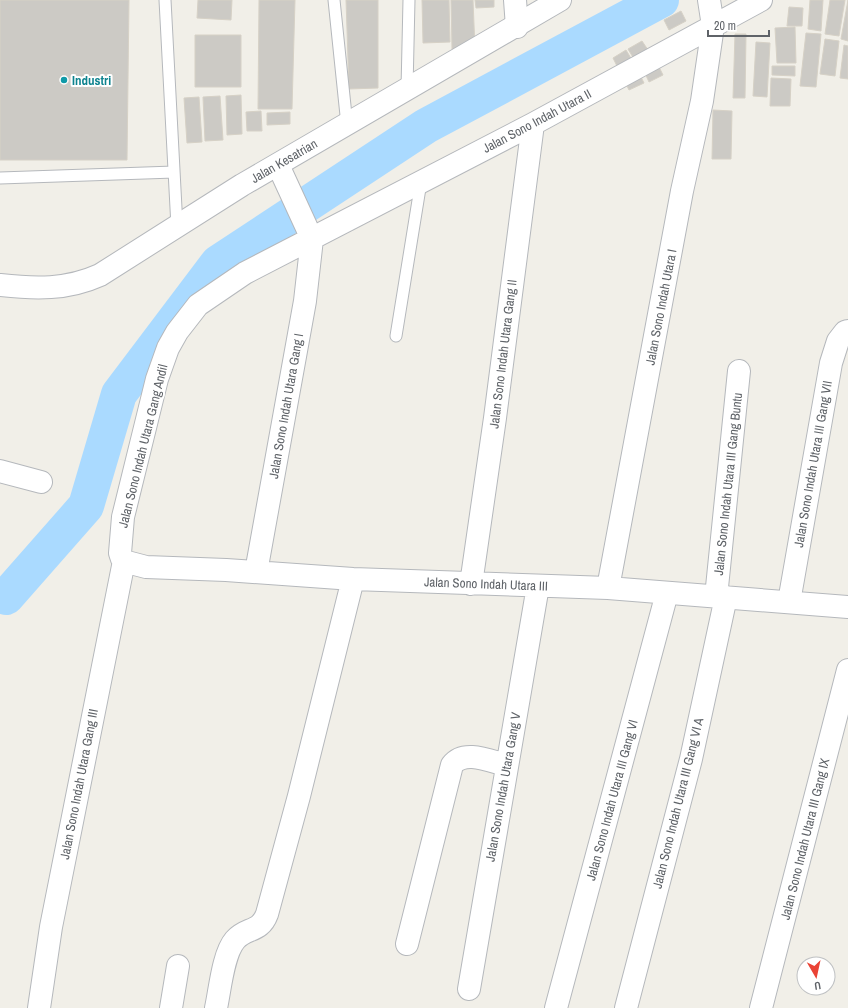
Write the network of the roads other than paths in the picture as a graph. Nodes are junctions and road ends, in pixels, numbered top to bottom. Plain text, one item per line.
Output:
1 (165, 0) edge
2 (334, 0) edge
3 (409, 0) edge
4 (515, 0) edge
5 (560, 0) edge
6 (761, 0) edge
7 (711, 13) edge
8 (516, 27) junction
9 (407, 88) junction
10 (533, 124) junction
11 (347, 125) junction
12 (174, 172) junction
13 (281, 173) junction
14 (0, 178) edge
15 (421, 182) junction
16 (177, 227) junction
17 (310, 236) junction
18 (0, 285) edge
19 (848, 331) edge
20 (396, 336) dead end
21 (740, 371) dead end
22 (0, 471) edge
23 (41, 482) dead end
24 (124, 561) junction
25 (256, 572) junction
26 (353, 579) junction
27 (472, 584) junction
28 (538, 586) junction
29 (608, 588) junction
30 (667, 593) junction
31 (721, 597) junction
32 (789, 602) junction
33 (848, 607) edge
34 (848, 670) edge
35 (506, 765) junction
36 (407, 944) dead end
37 (178, 966) dead end
38 (469, 989) dead end
39 (39, 1008) edge
40 (171, 1008) edge
41 (216, 1008) edge
42 (556, 1008) edge
43 (626, 1008) edge
44 (761, 1008) edge

1 - 12 lane
2 - 11 lane
3 - 9 lane
4 - 8 street
5 - 8 street, Jalan Kesatrian
6 - 7 street, Jalan Sono Indah Utara II
7 - 10 street, Jalan Sono Indah Utara II
7 - 29 street, Jalan Sono Indah Utara I
8 - 9 street, Jalan Kesatrian
9 - 11 street, Jalan Kesatrian
10 - 15 street, Jalan Sono Indah Utara II
10 - 27 street, Jalan Sono Indah Utara Gang II
11 - 13 street, Jalan Kesatrian
12 - 14 lane
12 - 16 lane
13 - 16 street, Jalan Kesatrian
13 - 17 street
15 - 17 street, Jalan Sono Indah Utara II
15 - 20 lane
16 - 18 street, Jalan Kesatrian
17 - 24 street, Jalan Sono Indah Utara Gang Andil
17 - 25 street, Jalan Sono Indah Utara Gang I
19 - 32 street, Jalan Sono Indah Utara III Gang VII
21 - 31 street, Jalan Sono Indah Utara III Gang Buntu
22 - 23 street
24 - 25 street, Jalan Sono Indah Utara III
24 - 39 street, Jalan Sono Indah Utara Gang III
25 - 26 street, Jalan Sono Indah Utara III
26 - 27 street, Jalan Sono Indah Utara III
26 - 41 street
27 - 28 street, Jalan Sono Indah Utara III
28 - 29 street, Jalan Sono Indah Utara III
28 - 35 street, Jalan Sono Indah Utara Gang V
29 - 30 street, Jalan Sono Indah Utara III
30 - 31 street, Jalan Sono Indah Utara III
30 - 42 street, Jalan Sono Indah Utara III Gang VI
31 - 32 street, Jalan Sono Indah Utara III
31 - 43 street, Jalan Sono Indah Utara III Gang VI A
32 - 33 street, Jalan Sono Indah Utara III
34 - 44 street, Jalan Sono Indah Utara III Gang IX
35 - 36 street
35 - 38 street, Jalan Sono Indah Utara Gang V
37 - 40 street

